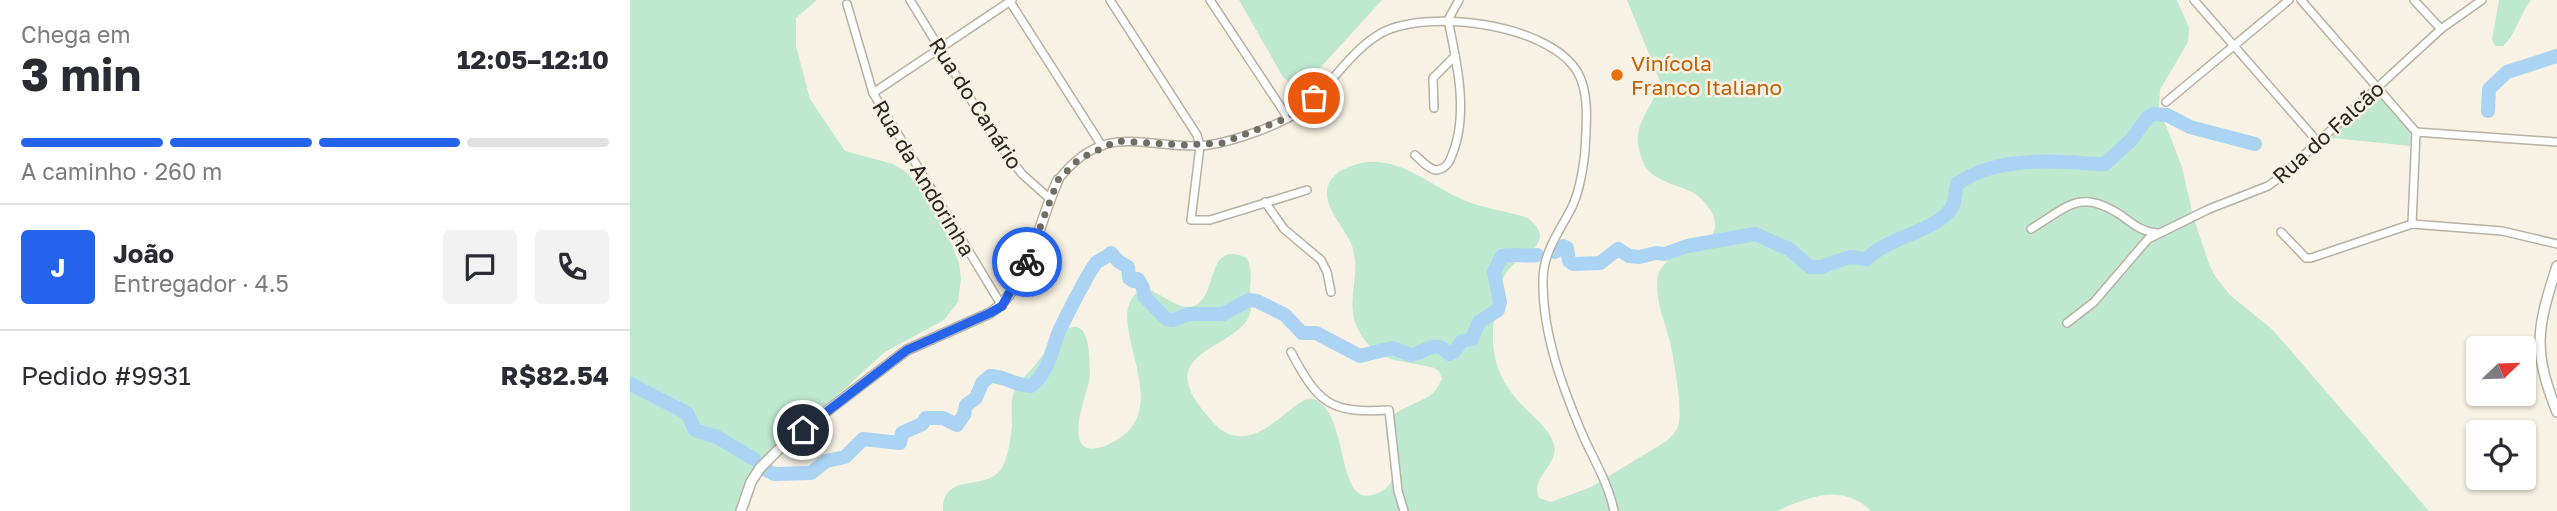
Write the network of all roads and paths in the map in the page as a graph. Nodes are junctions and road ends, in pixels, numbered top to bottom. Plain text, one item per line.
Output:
1 (909, 0) edge
2 (1011, 0) edge
3 (1110, 0) edge
4 (1210, 0) edge
5 (1459, 0) edge
6 (2194, 0) edge
7 (2288, 0) edge
8 (2301, 0) edge
9 (2414, 0) edge
10 (2482, 0) edge
11 (847, 4) dead end
12 (1448, 20) junction
13 (2441, 29) junction
14 (2234, 46) junction
15 (940, 48) junction
16 (1455, 56) junction
17 (2377, 87) junction
18 (873, 93) junction
19 (2166, 103) dead end
20 (1434, 108) dead end
21 (1287, 118) junction
22 (2416, 132) junction
23 (2317, 141) junction
24 (2557, 142) edge
25 (1102, 146) junction
26 (1200, 146) junction
27 (1415, 155) dead end
28 (1058, 180) joint
29 (1307, 190) dead end
30 (1050, 199) junction
31 (1265, 202) junction
32 (2412, 224) junction
33 (2031, 229) dead end
34 (2281, 232) dead end
35 (2157, 233) junction
36 (2557, 244) edge
37 (2557, 265) edge
38 (1331, 292) dead end
39 (1002, 306) junction
40 (2067, 323) dead end
41 (1291, 352) dead end
42 (2557, 412) edge
43 (741, 511) edge
44 (1404, 511) edge
45 (1614, 511) edge

1 - 15 street, Rua do Canário
2 - 15 street
2 - 25 street
3 - 26 street
4 - 21 street
5 - 12 street
6 - 14 street
7 - 14 street
8 - 17 street
9 - 13 street
10 - 13 street, Rua do Falcão
11 - 18 street, Rua da Andorinha
12 - 16 street
12 - 21 street
12 - 45 street
13 - 17 street, Rua do Falcão
14 - 19 street
14 - 23 street
15 - 18 street
15 - 30 street, Rua do Canário
16 - 20 street
16 - 27 street
17 - 22 street
17 - 23 street, Rua do Falcão
18 - 39 street, Rua da Andorinha
21 - 26 street
22 - 24 street
22 - 32 street
23 - 35 street, Rua do Falcão
25 - 26 street
25 - 28 street
26 - 31 street
28 - 30 street
29 - 31 street
30 - 39 street
31 - 38 street
32 - 34 street
32 - 36 street
33 - 35 street
35 - 40 street, Rua do Falcão
37 - 42 street
39 - 43 street
41 - 44 street

